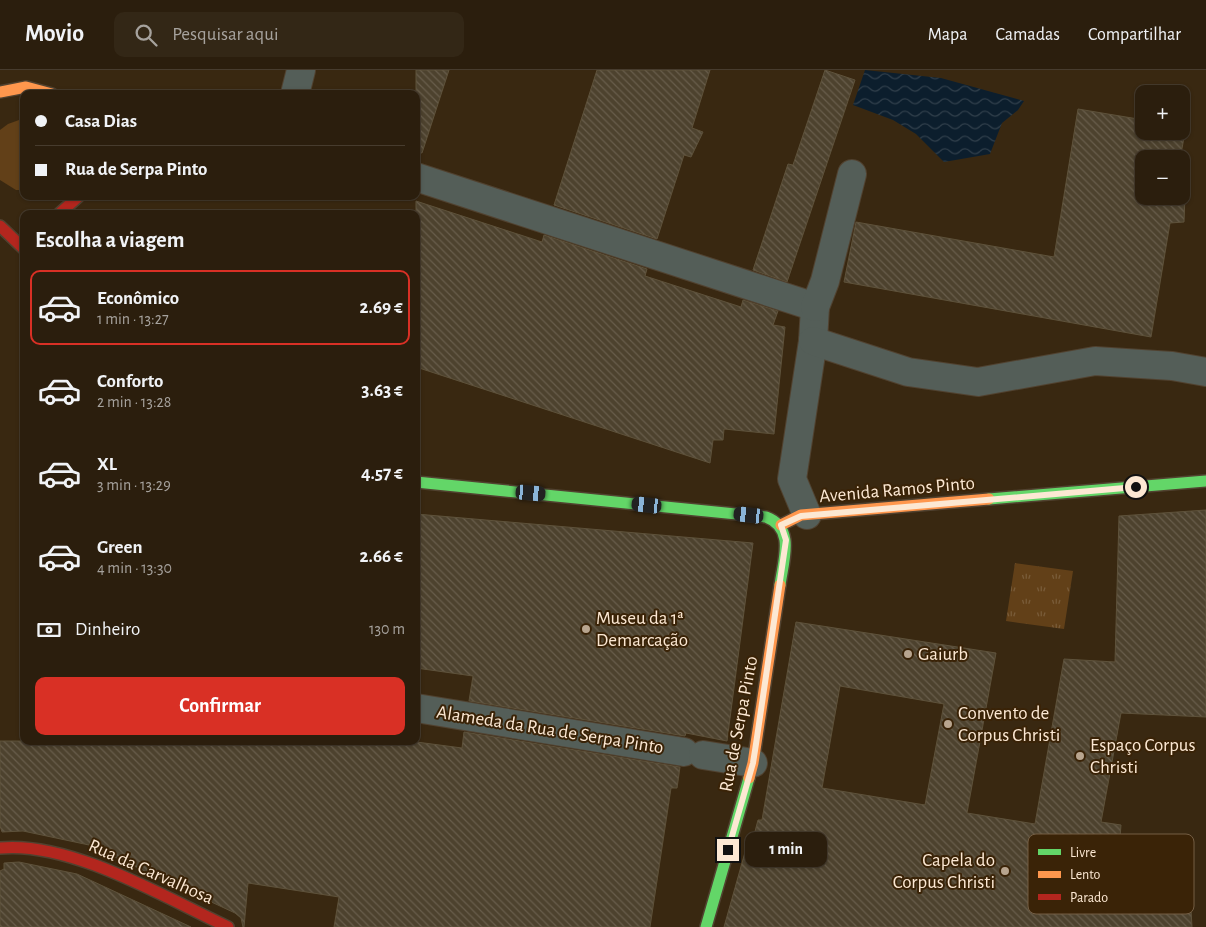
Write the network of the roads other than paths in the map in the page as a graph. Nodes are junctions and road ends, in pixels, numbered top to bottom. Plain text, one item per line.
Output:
1 (301, 70) edge
2 (43, 90) edge
3 (296, 90) edge
4 (0, 92) edge
5 (852, 174) dead end
6 (420, 178) edge
7 (75, 200) edge
8 (64, 210) edge
9 (0, 218) edge
10 (16, 222) dead end
11 (0, 226) edge
12 (20, 245) edge
13 (815, 307) junction
14 (813, 341) junction
15 (1206, 372) edge
16 (1206, 481) edge
17 (420, 482) edge
18 (808, 515) junction
19 (781, 525) junction
20 (420, 709) edge
21 (753, 763) junction
22 (0, 848) edge
23 (228, 927) edge
24 (706, 927) edge

1 - 3 street
2 - 4 street
5 - 13 street
6 - 13 street
7 - 8 street
9 - 10 street
11 - 12 street
13 - 14 street
14 - 15 street
14 - 18 street
16 - 18 street, Avenida Ramos Pinto
17 - 19 street
18 - 19 street, Avenida Ramos Pinto
19 - 21 street, Rua de Serpa Pinto
20 - 21 street, Alameda da Rua de Serpa Pinto
21 - 24 street, Rua de Serpa Pinto
22 - 23 street, Rua da Carvalhosa

